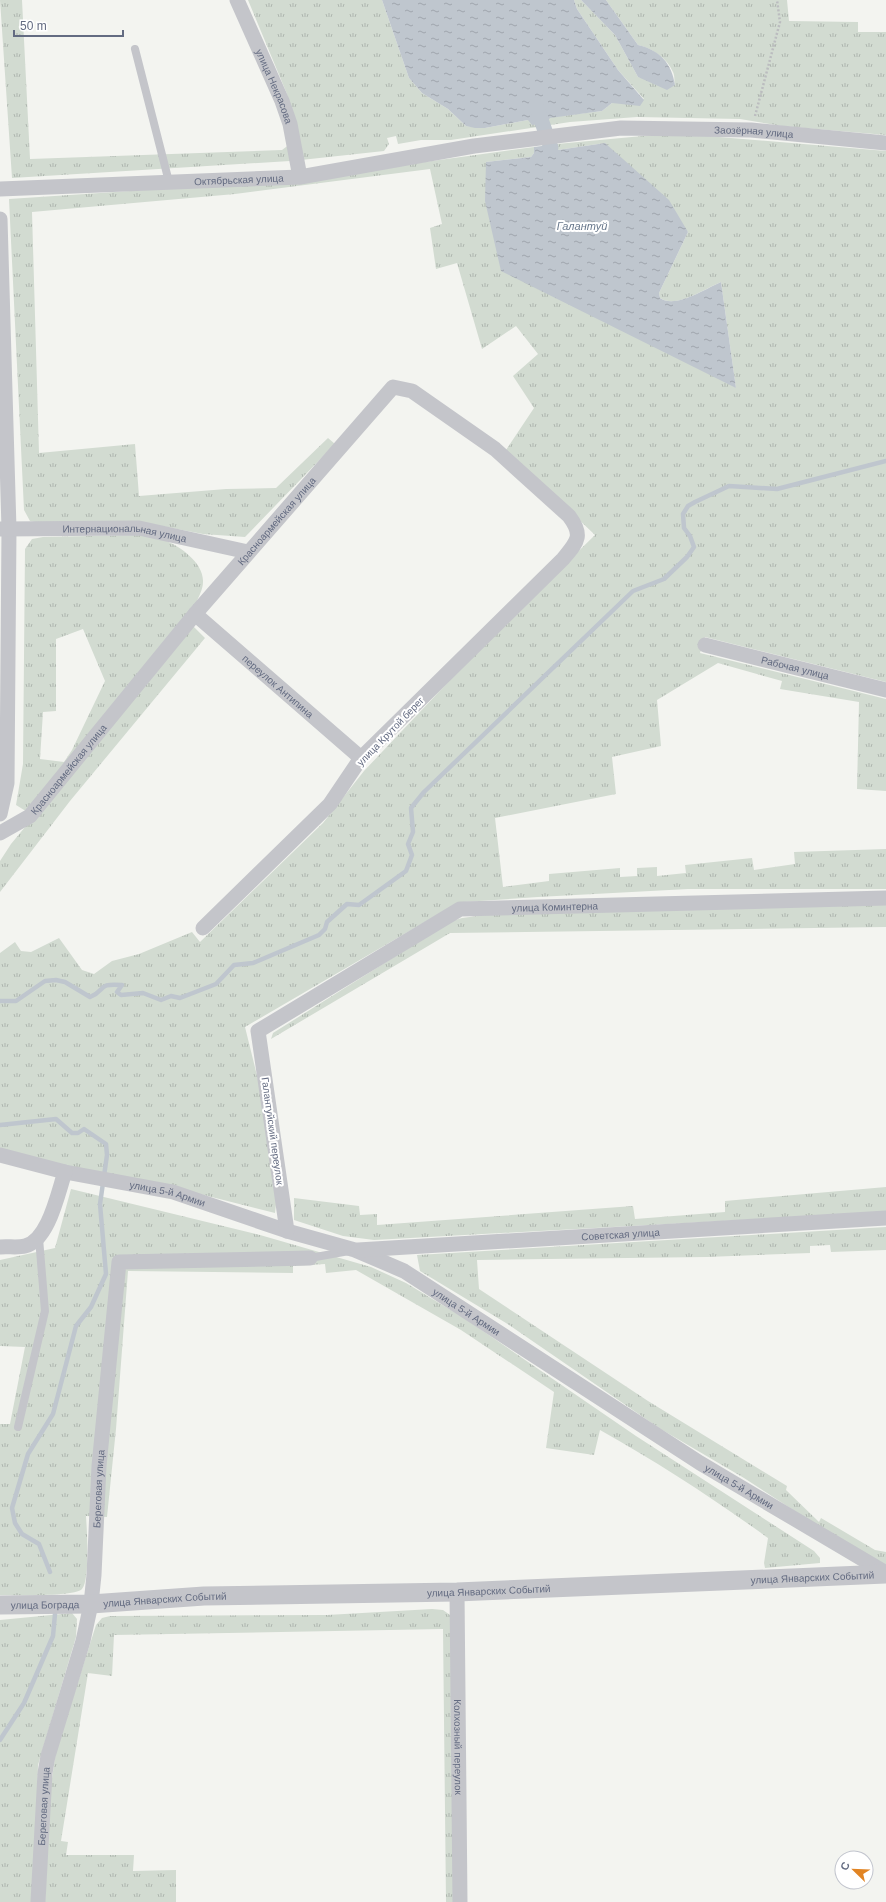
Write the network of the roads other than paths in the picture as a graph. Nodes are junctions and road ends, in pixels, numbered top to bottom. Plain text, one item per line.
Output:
1 (236, 0) edge
2 (135, 49) dead end
3 (886, 143) edge
4 (474, 146) joint
5 (300, 177) junction
6 (169, 182) junction
7 (0, 189) edge
8 (0, 219) edge
9 (5, 529) edge
10 (578, 535) joint
11 (248, 552) junction
12 (195, 614) junction
13 (705, 645) dead end
14 (886, 690) edge
15 (361, 758) junction
16 (0, 814) edge
17 (0, 833) edge
18 (886, 898) edge
19 (203, 928) dead end
20 (258, 1031) joint
21 (0, 1155) edge
22 (65, 1172) junction
23 (886, 1218) edge
24 (287, 1231) junction
25 (39, 1238) junction
26 (0, 1246) edge
27 (355, 1250) junction
28 (310, 1258) joint
29 (18, 1427) dead end
30 (885, 1574) edge
31 (456, 1592) junction
32 (91, 1604) junction
33 (0, 1605) edge
34 (38, 1902) edge
35 (460, 1902) edge

1 - 5 street, улица Некрасова
2 - 6 lane
3 - 4 street, Заозёрная улица
4 - 5 street, Октябрьская улица
5 - 6 street, Октябрьская улица
6 - 7 street, Октябрьская улица
8 - 9 street
9 - 11 street, Интернациональная улица
9 - 16 street
10 - 11 street, Красноармейская улица
10 - 15 street, улица Крутой берег
11 - 12 street, Красноармейская улица
12 - 15 street, переулок Антипина
12 - 17 street, Красноармейская улица
13 - 14 street, Рабочая улица
15 - 19 street, улица Крутой берег
18 - 20 street, улица Коминтерна
20 - 24 street, Галантуйский переулок
21 - 22 street, улица 5-й Армии
22 - 24 street, улица 5-й Армии
22 - 25 street
23 - 27 street, Советская улица
24 - 27 street, улица 5-й Армии
25 - 26 street
25 - 29 lane
27 - 28 lane
27 - 30 street, улица 5-й Армии
28 - 32 street, Береговая улица
30 - 31 street, улица Январских Событий
31 - 32 street, улица Январских Событий
31 - 35 street, Колхозный переулок
32 - 33 street, улица Бограда
32 - 34 street, Береговая улица

